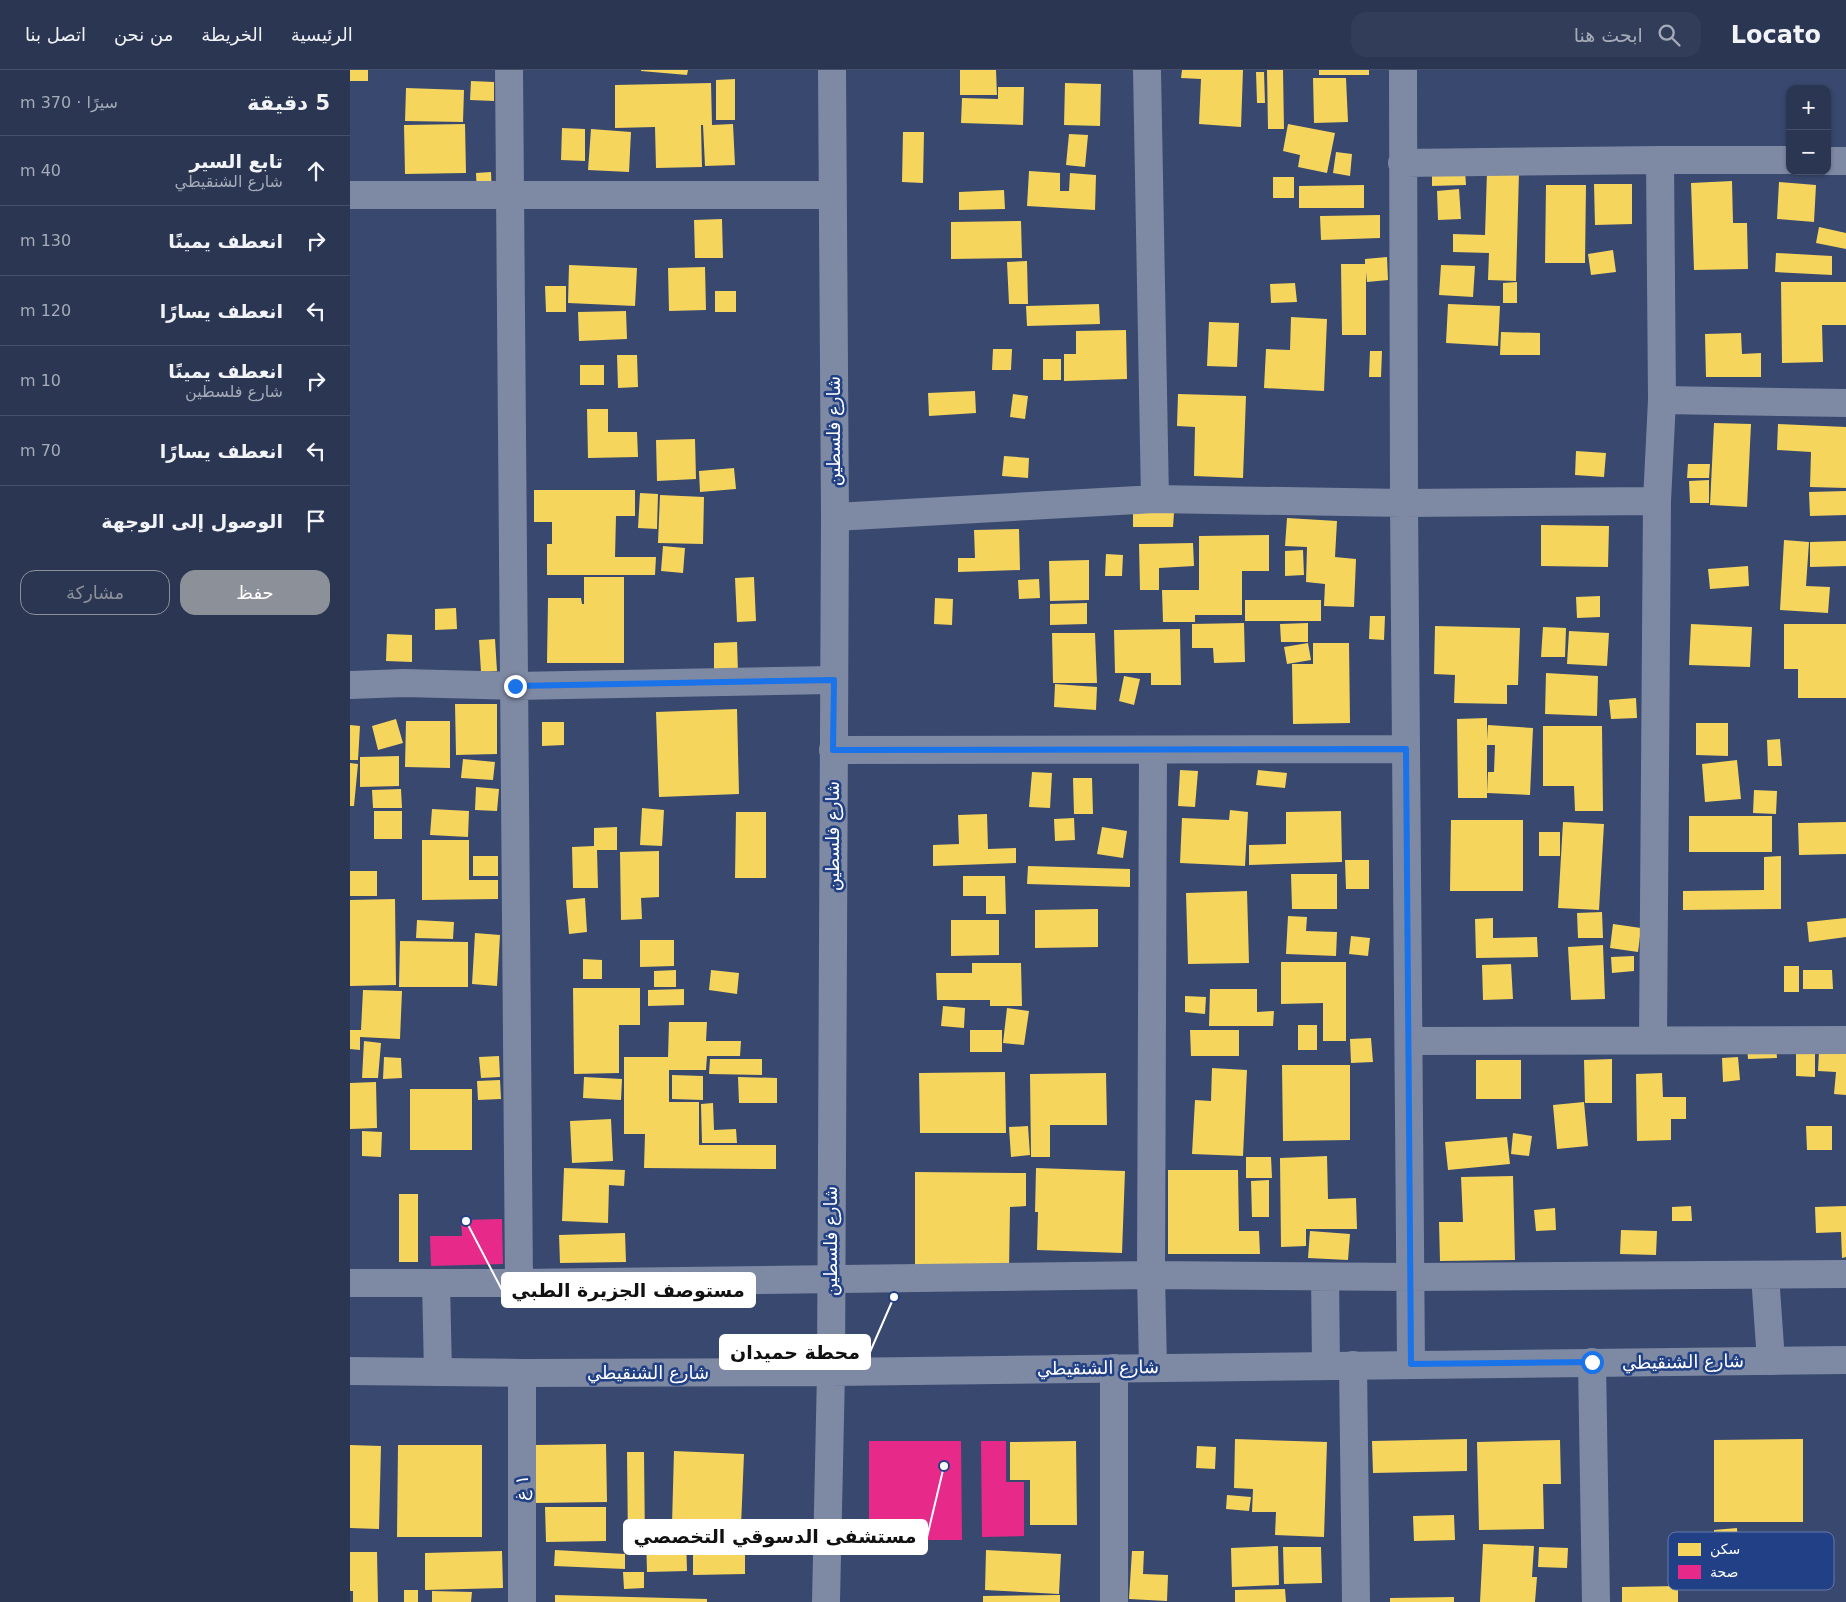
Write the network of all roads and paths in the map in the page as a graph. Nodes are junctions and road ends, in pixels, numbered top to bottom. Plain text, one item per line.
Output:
1 (509, 70) edge
2 (832, 70) edge
3 (1147, 70) edge
4 (1403, 70) edge
5 (1660, 160) junction
6 (1786, 160) edge
7 (1831, 160) edge
8 (1846, 161) edge
9 (1402, 163) junction
10 (350, 195) edge
11 (832, 195) junction
12 (510, 196) junction
13 (1662, 400) junction
14 (1846, 403) edge
15 (1155, 499) junction
16 (1657, 501) junction
17 (1404, 503) junction
18 (835, 517) junction
19 (834, 680) junction
20 (350, 685) edge
21 (515, 686) junction
22 (1406, 749) junction
23 (833, 750) junction
24 (1153, 750) junction
25 (1653, 1040) junction
26 (1846, 1040) edge
27 (1409, 1041) junction
28 (1846, 1274) edge
29 (1151, 1275) junction
30 (1765, 1275) junction
31 (1325, 1277) junction
32 (1411, 1277) junction
33 (831, 1278) junction
34 (350, 1283) edge
35 (436, 1283) junction
36 (520, 1283) junction
37 (1846, 1360) edge
38 (1771, 1361) junction
39 (1592, 1362) junction
40 (1411, 1364) junction
41 (1326, 1365) junction
42 (1353, 1365) junction
43 (1153, 1367) junction
44 (1114, 1368) junction
45 (350, 1371) edge
46 (438, 1372) junction
47 (831, 1372) junction
48 (522, 1373) junction
49 (522, 1602) edge
50 (826, 1602) edge
51 (1114, 1602) edge
52 (1356, 1602) edge
53 (1596, 1602) edge

1 - 12 street
2 - 11 street, شارع فلسطين
3 - 15 street
4 - 9 street
5 - 6 street
5 - 9 street
5 - 13 street
7 - 8 street
9 - 17 street
10 - 12 street
11 - 12 street
11 - 18 street, شارع فلسطين
12 - 21 street
13 - 14 street
13 - 16 street
15 - 17 street
15 - 18 street
16 - 17 street
16 - 25 street
17 - 22 street
18 - 19 street, شارع فلسطين
19 - 21 street
19 - 23 street, شارع فلسطين
20 - 21 street
21 - 36 street
22 - 24 street
22 - 27 street
23 - 24 street
23 - 33 street, شارع فلسطين
24 - 29 street
25 - 26 street
25 - 27 street
27 - 32 street
28 - 30 street
29 - 31 street
29 - 33 street
29 - 43 street
30 - 32 street
30 - 38 street
31 - 32 street
31 - 41 street
32 - 40 street
33 - 36 street
33 - 47 street, شارع فلسطين
34 - 35 street
35 - 36 street
35 - 46 street
37 - 38 street, شارع الشنقيطي
38 - 39 street, شارع الشنقيطي
39 - 40 street, شارع الشنقيطي
39 - 53 street
40 - 42 street, شارع الشنقيطي
41 - 42 street, شارع الشنقيطي
41 - 43 street, شارع الشنقيطي
42 - 52 street
43 - 44 street, شارع الشنقيطي
44 - 47 street, شارع الشنقيطي
44 - 51 street
45 - 46 street, شارع الشنقيطي
46 - 48 street, شارع الشنقيطي
47 - 48 street, شارع الشنقيطي
47 - 50 street, شارع فلسطين
48 - 49 street, ١ غ

